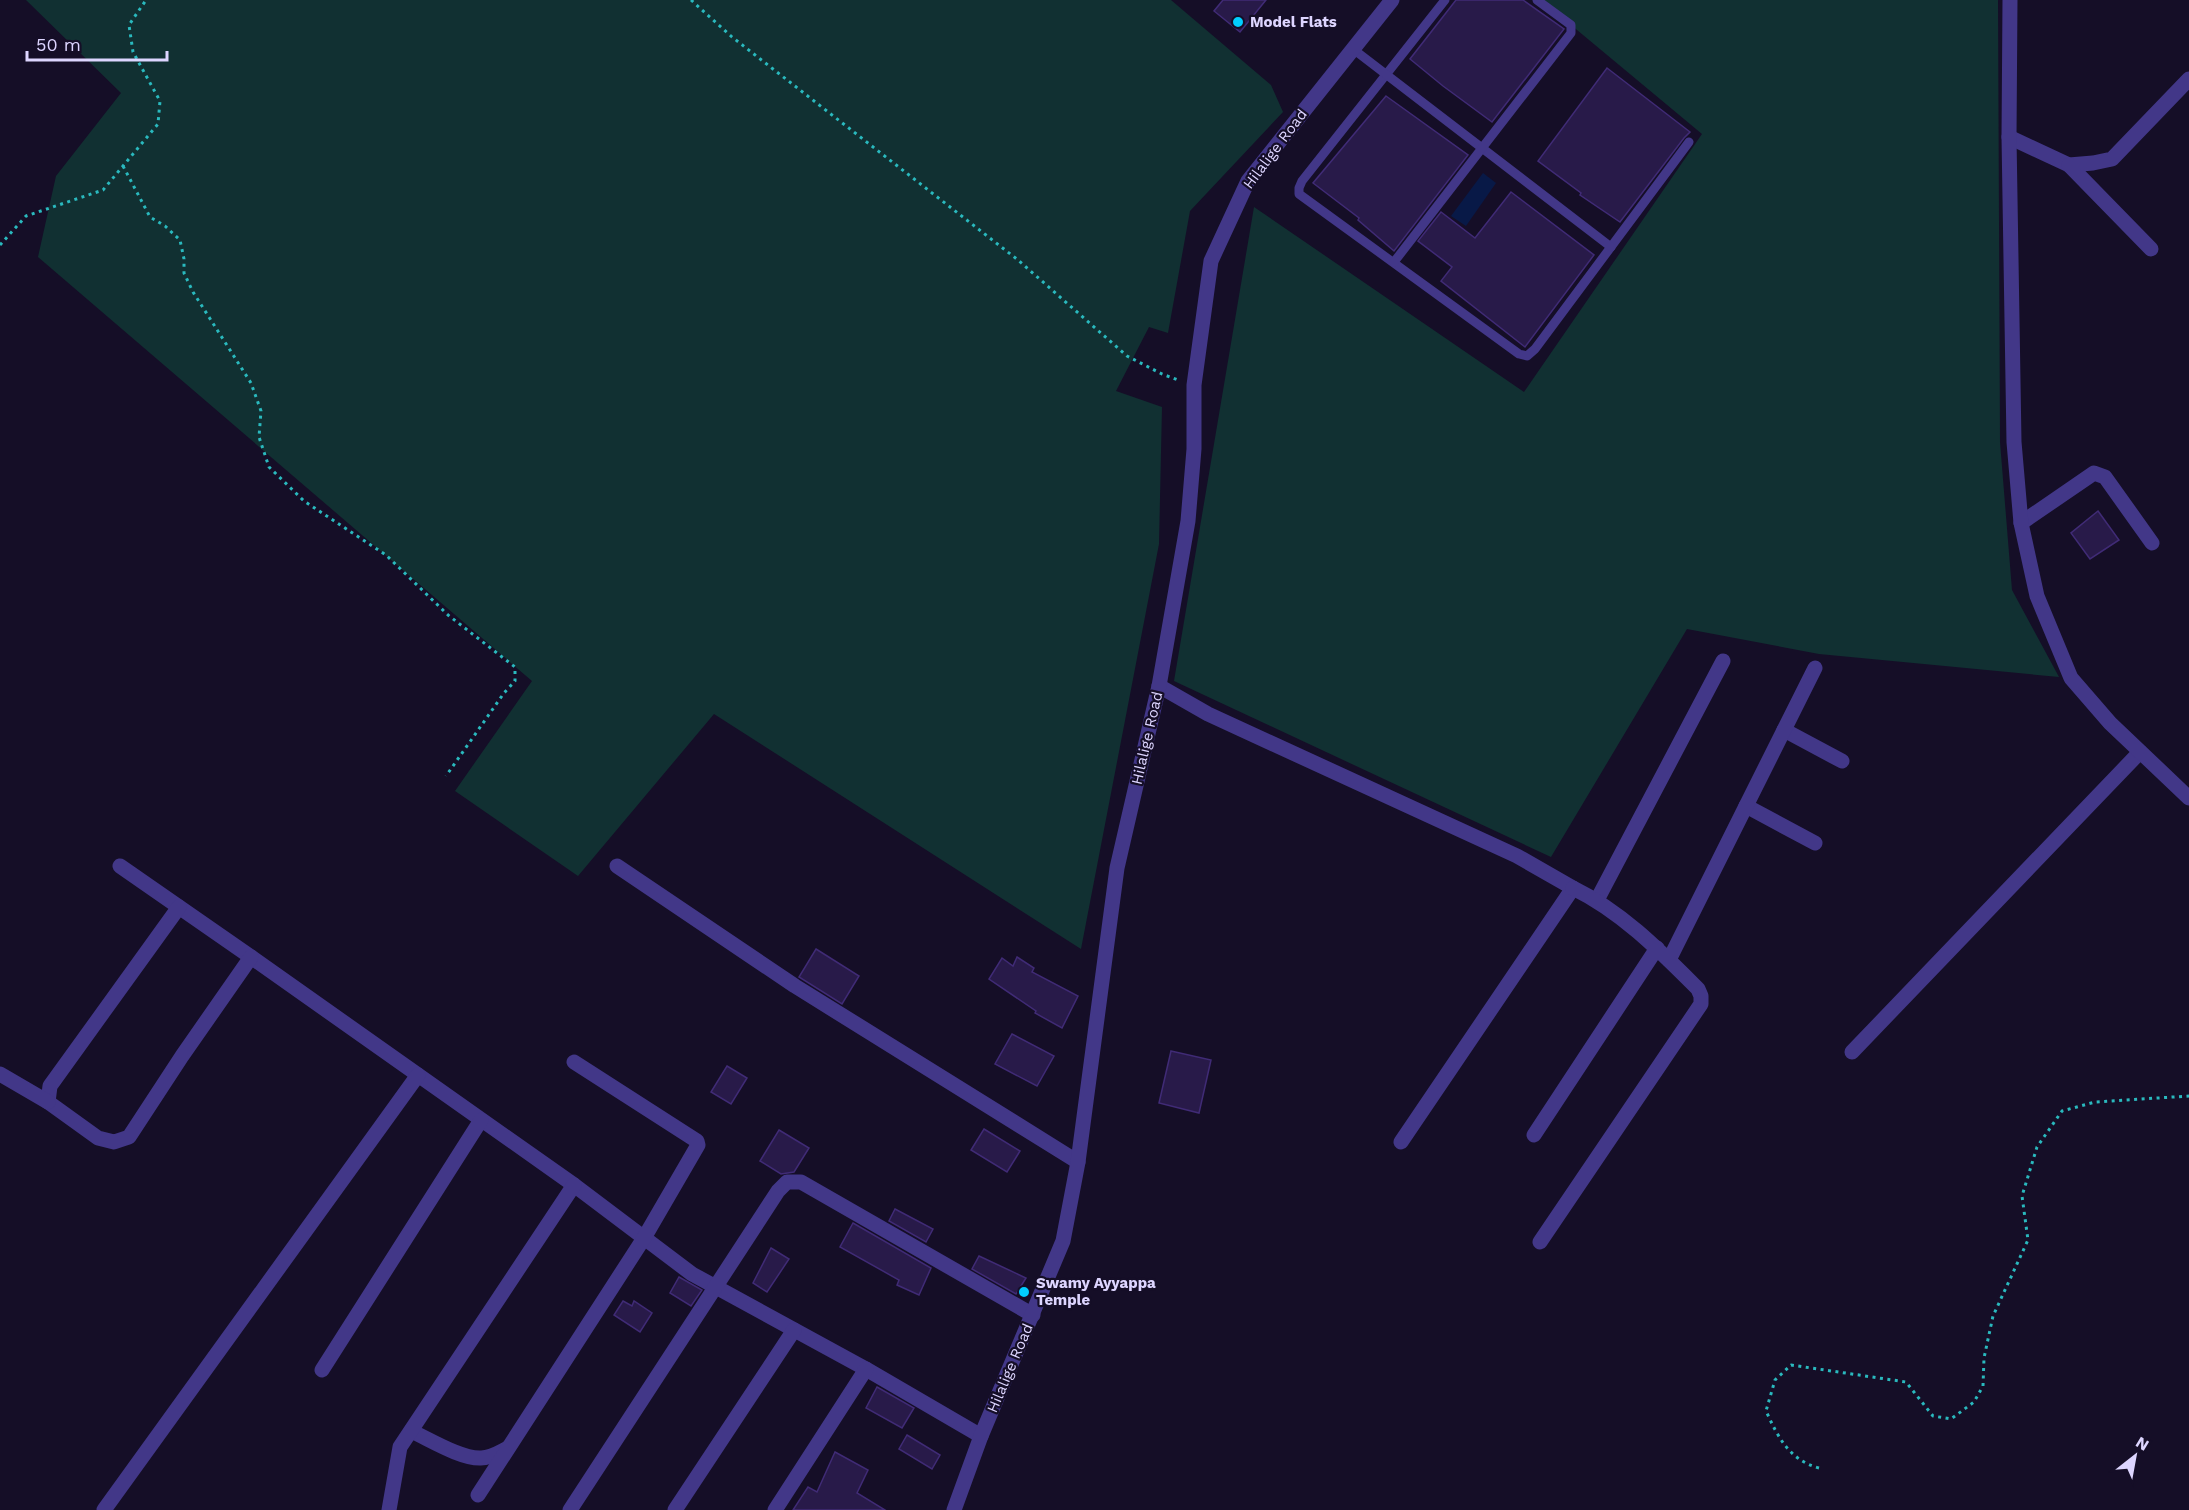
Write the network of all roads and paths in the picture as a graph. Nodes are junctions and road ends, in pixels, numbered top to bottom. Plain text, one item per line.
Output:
1 (146, 0) edge
2 (691, 0) edge
3 (1392, 0) edge
4 (1445, 0) edge
5 (1537, 0) edge
6 (2010, 0) edge
7 (1353, 49) junction
8 (1386, 75) junction
9 (2189, 79) edge
10 (2009, 137) junction
11 (1689, 142) dead end
12 (1483, 149) junction
13 (2069, 165) junction
14 (123, 166) junction
15 (0, 245) edge
16 (1611, 247) junction
17 (2151, 249) dead end
18 (1394, 262) junction
19 (1194, 385) junction
20 (2021, 523) junction
21 (2152, 543) dead end
22 (1723, 661) dead end
23 (1815, 668) dead end
24 (1159, 687) junction
25 (1784, 730) junction
26 (2140, 752) junction
27 (1842, 761) dead end
28 (446, 776) dead end
29 (2189, 798) edge
30 (1746, 806) junction
31 (1815, 843) dead end
32 (120, 866) dead end
33 (617, 866) dead end
34 (1573, 888) junction
35 (1597, 900) junction
36 (179, 907) junction
37 (1657, 948) junction
38 (251, 957) junction
39 (1669, 960) junction
40 (1852, 1052) dead end
41 (574, 1062) dead end
42 (0, 1074) edge
43 (418, 1075) junction
44 (2189, 1096) edge
45 (48, 1102) junction
46 (481, 1120) junction
47 (1534, 1135) dead end
48 (1401, 1142) dead end
49 (1078, 1162) junction
50 (574, 1185) junction
51 (644, 1238) junction
52 (1540, 1242) dead end
53 (717, 1287) junction
54 (1033, 1315) junction
55 (794, 1330) junction
56 (866, 1369) junction
57 (322, 1370) dead end
58 (411, 1431) junction
59 (981, 1436) junction
60 (509, 1448) junction
61 (1819, 1468) dead end
62 (478, 1496) dead end
63 (104, 1510) edge
64 (389, 1510) edge
65 (570, 1510) edge
66 (675, 1510) edge
67 (775, 1510) edge
68 (954, 1510) edge

1 - 14 path
2 - 19 path
3 - 7 street, Hilalige Road
4 - 8 lane
5 - 12 lane
6 - 10 street
7 - 8 lane
7 - 19 street, Hilalige Road
8 - 12 lane
8 - 18 lane
9 - 13 street
10 - 13 street
10 - 20 street
11 - 16 lane
12 - 16 lane
12 - 18 lane
13 - 17 street
14 - 15 path
14 - 28 path
16 - 18 lane
19 - 24 street, Hilalige Road
20 - 21 street
20 - 26 street
22 - 35 street
23 - 25 street
24 - 34 street
24 - 49 street, Hilalige Road
25 - 27 street
25 - 30 street
26 - 29 street
26 - 40 street
30 - 31 street
30 - 39 street
32 - 36 street
33 - 49 street
34 - 35 street
34 - 48 street
35 - 37 street
36 - 38 street
36 - 45 street
37 - 39 street
37 - 47 street
38 - 43 street
38 - 45 street
39 - 52 street
41 - 51 street
42 - 45 street
43 - 46 street
43 - 63 street
44 - 61 path
46 - 50 street
46 - 57 street
49 - 54 street, Hilalige Road
50 - 51 street
50 - 58 street
51 - 53 street
51 - 60 street
53 - 54 street
53 - 55 street
53 - 65 street
54 - 59 street, Hilalige Road
55 - 56 street
55 - 66 street
56 - 59 street
56 - 67 street
58 - 60 street
58 - 64 street
59 - 68 street, Hilalige Road
60 - 62 street

